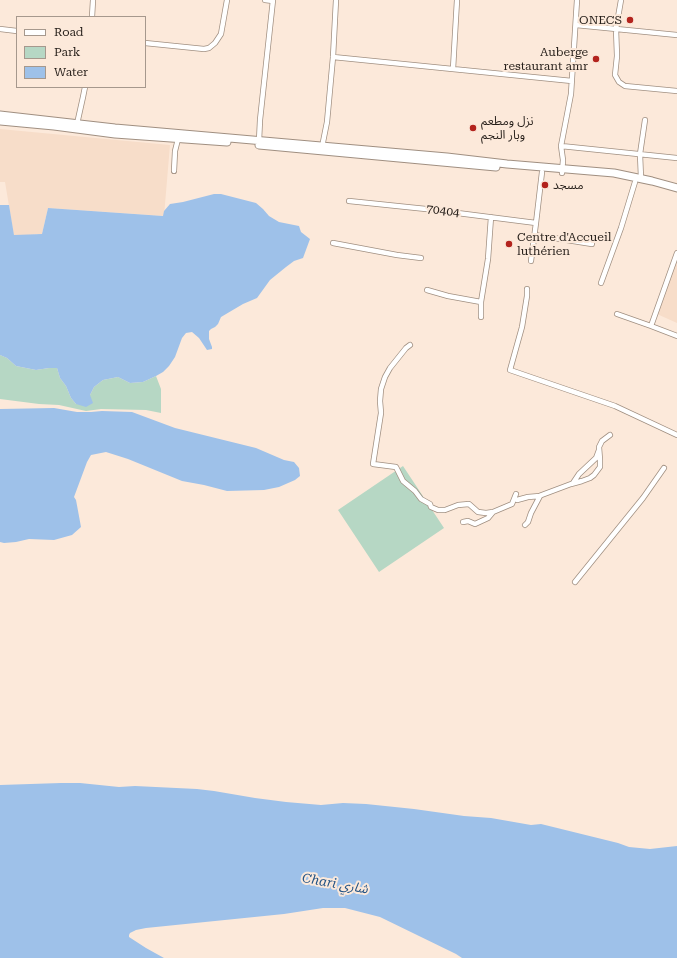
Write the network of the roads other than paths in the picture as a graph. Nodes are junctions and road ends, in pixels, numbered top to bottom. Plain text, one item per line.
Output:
1 (93, 0) edge
2 (227, 0) edge
3 (265, 0) edge
4 (273, 0) edge
5 (336, 0) edge
6 (457, 0) edge
7 (577, 0) edge
8 (621, 0) edge
9 (92, 16) edge
10 (576, 25) junction
11 (0, 29) edge
12 (616, 29) junction
13 (16, 31) edge
14 (677, 35) edge
15 (146, 43) edge
16 (333, 57) junction
17 (453, 69) junction
18 (572, 81) junction
19 (84, 88) edge
20 (677, 91) edge
21 (0, 115) edge
22 (645, 120) dead end
23 (0, 121) edge
24 (77, 127) junction
25 (178, 139) junction
26 (259, 141) junction
27 (561, 146) junction
28 (321, 148) junction
29 (640, 154) junction
30 (677, 158) edge
31 (174, 171) dead end
32 (562, 171) junction
33 (542, 172) junction
34 (638, 180) junction
35 (677, 188) edge
36 (677, 193) edge
37 (349, 201) dead end
38 (491, 217) junction
39 (536, 223) junction
40 (535, 235) junction
41 (333, 243) dead end
42 (592, 244) dead end
43 (677, 253) edge
44 (421, 258) dead end
45 (531, 261) dead end
46 (601, 283) dead end
47 (526, 289) dead end
48 (427, 290) dead end
49 (481, 302) junction
50 (617, 314) dead end
51 (481, 317) dead end
52 (651, 326) junction
53 (677, 336) edge
54 (410, 345) dead end
55 (610, 435) dead end
56 (677, 435) edge
57 (599, 450) junction
58 (664, 468) dead end
59 (573, 483) junction
60 (516, 494) dead end
61 (539, 496) junction
62 (517, 500) dead end
63 (493, 512) junction
64 (463, 522) dead end
65 (525, 525) dead end
66 (576, 582) dead end

1 - 9 street
2 - 15 street
3 - 4 street
4 - 26 street
5 - 16 street
6 - 17 street
7 - 10 street
8 - 12 street
10 - 12 street
10 - 18 street
11 - 13 street
12 - 14 street
12 - 20 street
16 - 17 street
16 - 28 street
17 - 18 street
18 - 27 street
19 - 24 street
21 - 24 main road
22 - 29 street
23 - 24 main road
24 - 25 main road
24 - 26 main road
25 - 28 main road
25 - 31 street
26 - 28 main road
27 - 29 street
27 - 32 street
28 - 32 main road
28 - 33 main road
29 - 30 street
29 - 34 street
32 - 33 main road
32 - 34 main road
33 - 39 street
34 - 35 main road
34 - 36 main road
34 - 46 street
37 - 38 street, 70404
38 - 39 street, 70404
38 - 49 street
39 - 40 street
40 - 42 street
40 - 45 street
41 - 44 street
43 - 52 street
47 - 56 street
48 - 49 street
49 - 51 street
50 - 52 street
52 - 53 street
54 - 63 street
55 - 57 street
57 - 59 street
57 - 59 street
58 - 66 street
59 - 61 street
60 - 63 street
61 - 62 street
61 - 65 street
63 - 64 street

